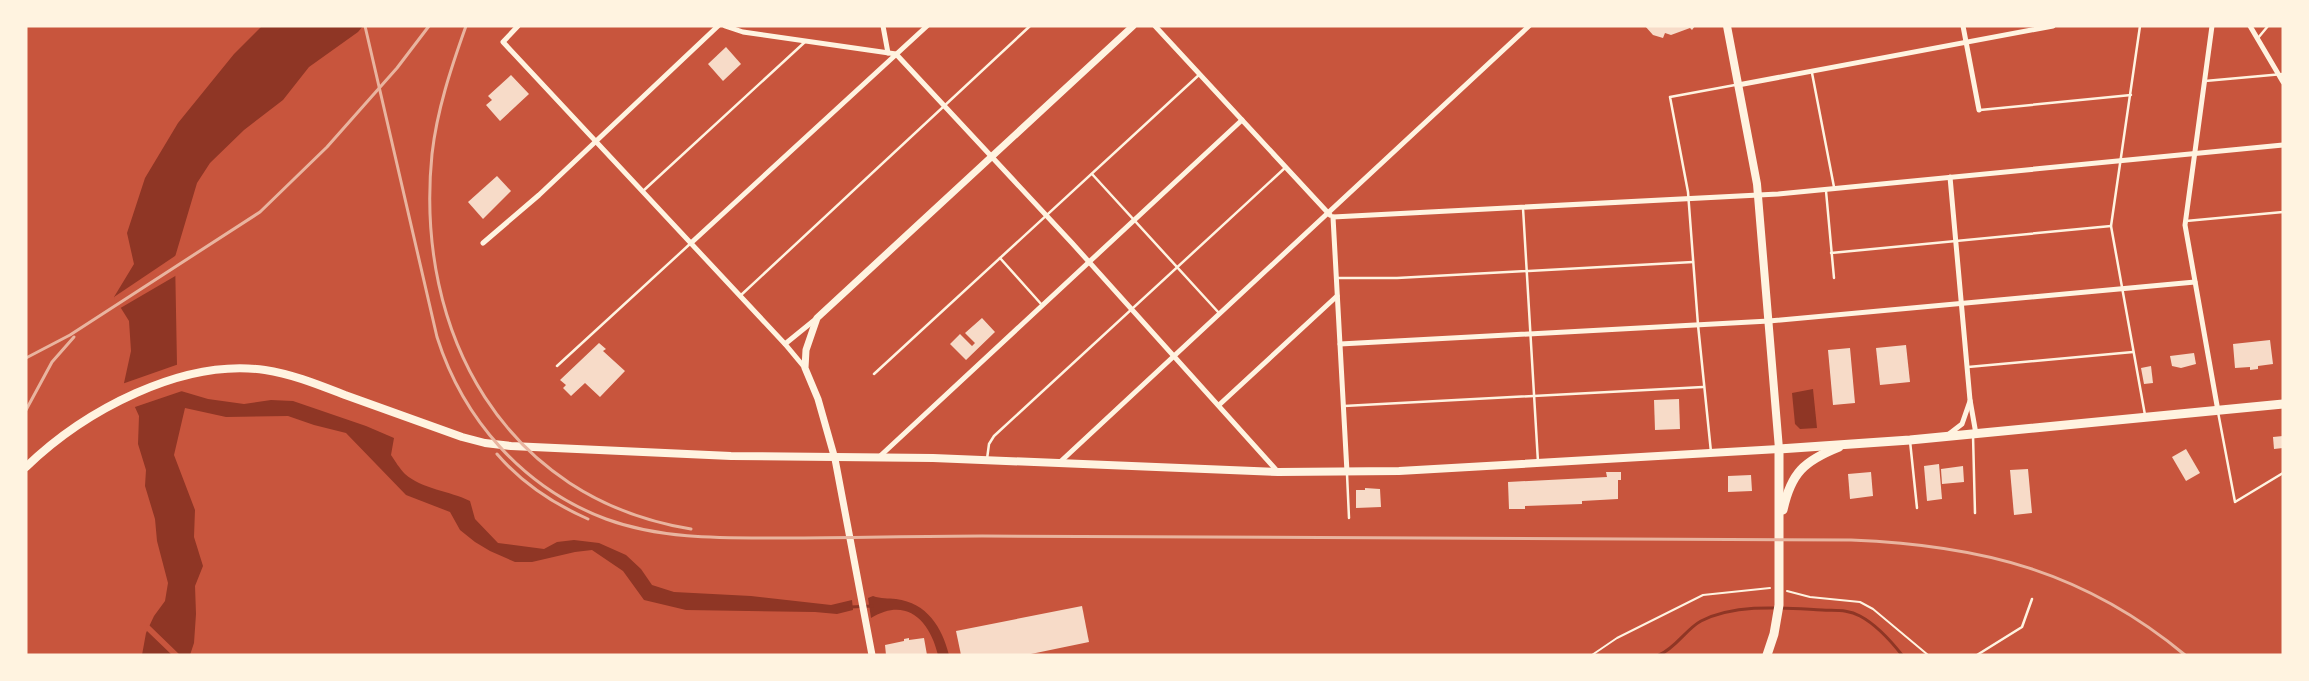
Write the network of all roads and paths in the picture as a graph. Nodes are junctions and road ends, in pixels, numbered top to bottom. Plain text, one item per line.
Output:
1 (518, 26) edge
2 (718, 26) edge
3 (725, 26) edge
4 (883, 26) edge
5 (927, 26) edge
6 (1030, 26) edge
7 (1133, 26) edge
8 (1155, 26) edge
9 (1529, 26) edge
10 (1727, 26) edge
11 (1963, 26) edge
12 (2053, 26) edge
13 (2140, 26) edge
14 (2212, 26) edge
15 (2250, 26) edge
16 (2268, 26) edge
17 (2257, 39) junction
18 (806, 41) junction
19 (1966, 42) junction
20 (888, 53) junction
21 (896, 54) junction
22 (1812, 71) junction
23 (1200, 74) junction
24 (2280, 74) edge
25 (2205, 81) junction
26 (2283, 82) edge
27 (1738, 85) junction
28 (2131, 95) junction
29 (944, 105) junction
30 (1979, 110) joint
31 (1242, 120) junction
32 (596, 141) junction
33 (2283, 145) edge
34 (2195, 154) junction
35 (992, 157) junction
36 (2121, 160) junction
37 (1286, 167) junction
38 (1092, 174) junction
39 (1950, 176) junction
40 (1835, 188) junction
41 (1826, 189) junction
42 (642, 192) junction
43 (1758, 195) junction
44 (1688, 198) junction
45 (1522, 207) junction
46 (2283, 212) edge
47 (1330, 215) junction
48 (1046, 216) junction
49 (1133, 220) junction
50 (2186, 222) junction
51 (2112, 226) junction
52 (1956, 240) junction
53 (483, 243) dead end
54 (691, 244) junction
55 (1832, 253) junction
56 (1000, 258) junction
57 (1088, 262) junction
58 (1693, 262) junction
59 (1176, 267) junction
60 (1527, 270) junction
61 (1336, 278) junction
62 (1834, 278) dead end
63 (2195, 282) junction
64 (2123, 288) junction
65 (740, 296) junction
66 (1337, 296) junction
67 (1962, 303) junction
68 (1042, 305) junction
69 (1131, 309) junction
70 (1220, 314) junction
71 (817, 318) junction
72 (1769, 321) junction
73 (1698, 325) junction
74 (1531, 334) junction
75 (785, 344) junction
76 (1340, 344) junction
77 (2134, 352) junction
78 (1174, 356) junction
79 (557, 366) dead end
80 (1968, 367) junction
81 (805, 368) junction
82 (874, 374) dead end
83 (1704, 387) junction
84 (1534, 396) junction
85 (1970, 400) junction
86 (2283, 404) edge
87 (1219, 405) junction
88 (1343, 406) junction
89 (2218, 410) junction
90 (2145, 418) junction
91 (1974, 434) junction
92 (1940, 437) junction
93 (1910, 440) junction
94 (1847, 443) junction
95 (1780, 449) junction
96 (1711, 454) junction
97 (835, 458) junction
98 (878, 458) junction
99 (987, 461) junction
100 (1059, 463) junction
101 (1538, 463) junction
102 (26, 467) edge
103 (1278, 472) junction
104 (1347, 472) junction
105 (2283, 473) edge
106 (1916, 508) dead end
107 (1975, 513) dead end
108 (1349, 518) dead end
109 (1779, 530) junction
110 (1776, 589) dead end
111 (1782, 589) dead end
112 (2032, 599) dead end
113 (1767, 654) edge
114 (872, 655) edge
115 (1592, 655) edge
116 (1928, 655) edge
117 (1977, 655) edge

1 - 32 street
2 - 32 street
3 - 18 street
4 - 20 street
5 - 21 street
6 - 29 lane
7 - 35 street
8 - 23 street
9 - 47 street
10 - 27 main road
11 - 19 street
12 - 19 street
13 - 28 lane
14 - 25 street
15 - 17 street
16 - 17 lane
17 - 24 street
18 - 20 street
18 - 42 lane
19 - 22 street
19 - 30 street
20 - 21 street
21 - 29 street
21 - 54 street
22 - 27 street
22 - 40 lane
23 - 31 street
23 - 38 lane
24 - 25 lane
24 - 26 street
25 - 34 street
27 - 43 main road
27 - 44 lane
28 - 30 lane
28 - 36 lane
29 - 35 street
29 - 65 lane
31 - 37 street
31 - 49 street
32 - 42 street
32 - 53 street
33 - 34 street
34 - 36 street
34 - 50 street
35 - 48 street
35 - 71 street
36 - 39 street
36 - 51 lane
37 - 47 street
37 - 59 lane
38 - 48 lane
38 - 49 lane
39 - 40 street
39 - 52 street
40 - 41 street
41 - 43 street
41 - 55 lane
42 - 54 street
43 - 44 street
43 - 72 main road
44 - 45 street
44 - 58 lane
45 - 47 street
45 - 60 lane
46 - 50 lane
47 - 61 street
47 - 70 street
48 - 56 lane
48 - 57 street
49 - 57 street
49 - 59 lane
50 - 63 street
51 - 52 lane
51 - 64 lane
52 - 55 lane
52 - 67 street
54 - 65 street
54 - 79 lane
55 - 62 lane
56 - 68 lane
56 - 82 lane
57 - 68 street
57 - 69 street
58 - 60 lane
58 - 73 lane
59 - 69 lane
59 - 70 lane
60 - 61 lane
60 - 74 lane
61 - 66 street
63 - 64 street
63 - 89 street
64 - 67 street
64 - 77 lane
65 - 75 street
66 - 76 street
66 - 87 street
67 - 72 street
67 - 80 street
68 - 98 street
69 - 78 street
69 - 99 lane
70 - 78 street
71 - 75 street
71 - 81 street
72 - 73 street
72 - 95 main road
73 - 74 street
73 - 83 lane
74 - 76 street
74 - 84 lane
75 - 81 street
76 - 88 street
77 - 80 lane
77 - 90 lane
78 - 87 street
78 - 100 street
80 - 85 street
81 - 97 street
83 - 84 lane
83 - 96 lane
84 - 88 lane
84 - 101 lane
85 - 91 street
85 - 92 street
86 - 89 main road
87 - 103 street
88 - 104 street
89 - 90 main road
89 - 105 lane
90 - 91 main road
91 - 92 main road
91 - 107 lane
92 - 93 main road
93 - 94 main road
93 - 106 lane
94 - 95 main road
94 - 109 main road
95 - 96 main road
95 - 109 main road
96 - 101 main road
97 - 98 main road
97 - 102 main road
97 - 114 street
98 - 99 main road
99 - 100 main road
100 - 103 main road
101 - 104 main road
103 - 104 main road
104 - 108 lane
109 - 113 main road
110 - 115 path
111 - 116 path
112 - 117 lane

